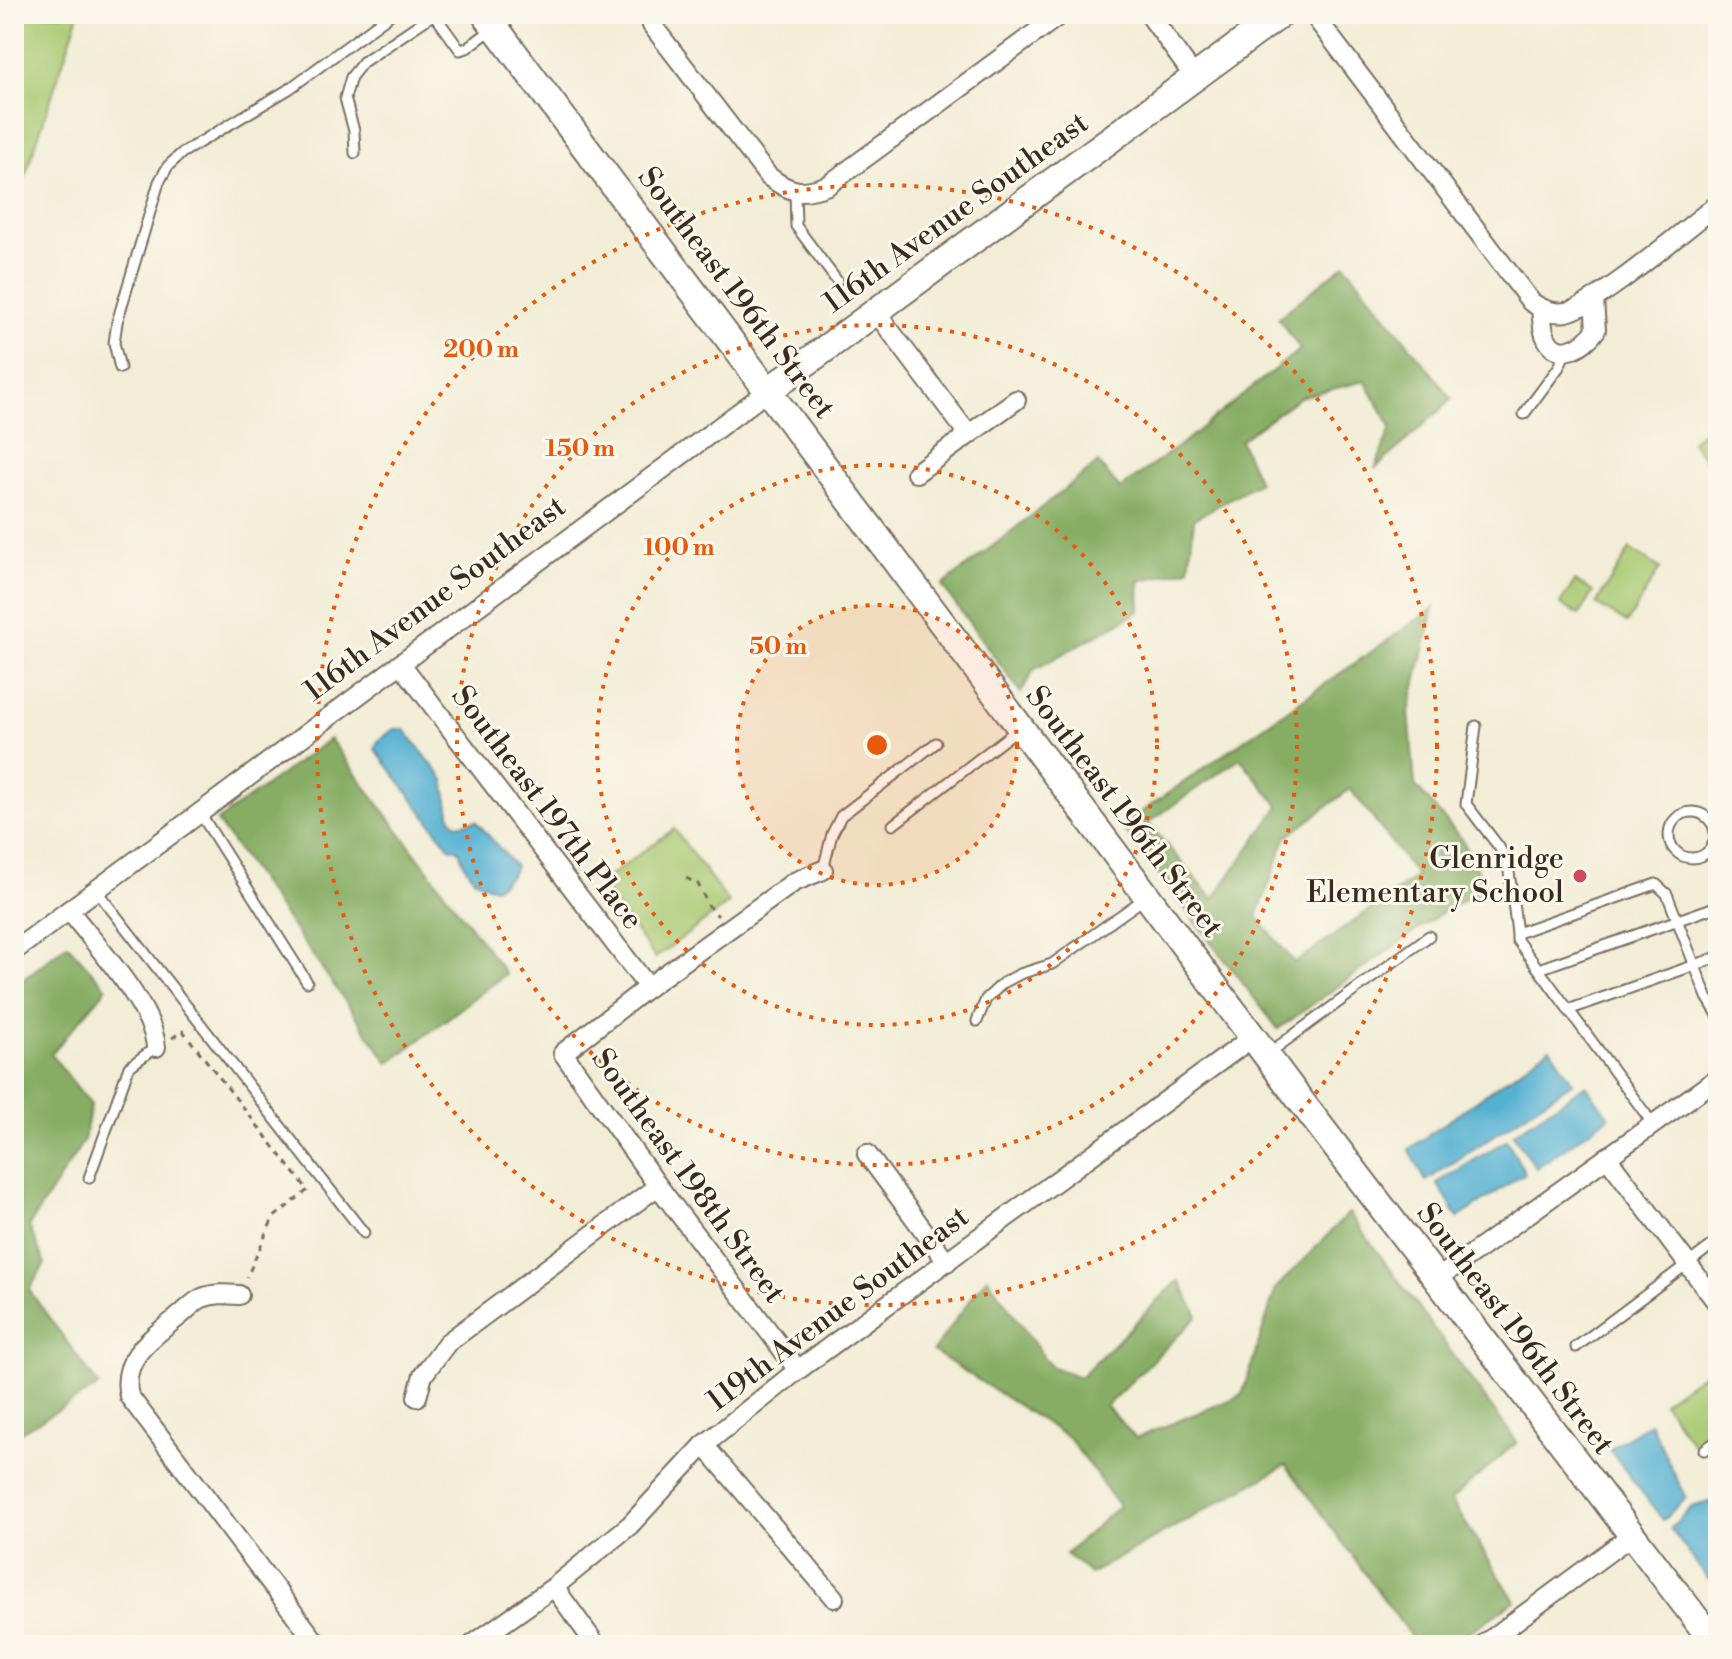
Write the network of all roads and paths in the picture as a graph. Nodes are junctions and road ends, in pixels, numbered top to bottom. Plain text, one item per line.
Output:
1 (391, 14) edge
2 (434, 14) edge
3 (648, 14) edge
4 (1061, 14) edge
5 (1149, 14) edge
6 (1281, 14) edge
7 (1313, 14) edge
8 (490, 20) edge
9 (1195, 78) junction
10 (355, 153) dead end
11 (795, 191) junction
12 (1718, 204) edge
13 (837, 281) dead end
14 (1594, 300) junction
15 (1541, 308) junction
16 (876, 312) junction
17 (1566, 351) junction
18 (120, 368) dead end
19 (769, 390) junction
20 (1016, 400) dead end
21 (1524, 414) dead end
22 (968, 434) junction
23 (916, 473) dead end
24 (401, 664) junction
25 (1476, 726) dead end
26 (1021, 727) junction
27 (936, 743) dead end
28 (200, 813) junction
29 (893, 825) dead end
30 (1717, 837) edge
31 (823, 870) joint
32 (686, 878) dead end
33 (96, 890) junction
34 (1148, 896) junction
35 (1718, 906) edge
36 (69, 910) junction
37 (1678, 921) junction
38 (729, 929) junction
39 (1517, 933) junction
40 (1429, 936) dead end
41 (14, 951) edge
42 (1718, 957) edge
43 (1695, 965) junction
44 (1539, 969) junction
45 (307, 982) dead end
46 (648, 987) junction
47 (1568, 1010) junction
48 (1718, 1015) edge
49 (977, 1021) dead end
50 (1260, 1046) junction
51 (156, 1047) junction
52 (1718, 1078) edge
53 (1653, 1124) junction
54 (867, 1154) dead end
55 (1607, 1157) junction
56 (89, 1178) dead end
57 (658, 1186) junction
58 (364, 1233) dead end
59 (1718, 1241) edge
60 (947, 1262) junction
61 (1688, 1263) junction
62 (1437, 1279) junction
63 (239, 1295) joint
64 (1718, 1304) edge
65 (1576, 1347) dead end
66 (798, 1370) junction
67 (417, 1397) dead end
68 (1718, 1440) edge
69 (704, 1445) junction
70 (1704, 1450) dead end
71 (1632, 1535) junction
72 (554, 1587) junction
73 (834, 1598) dead end
74 (318, 1645) edge
75 (472, 1645) edge
76 (596, 1645) edge
77 (1483, 1645) edge
78 (1716, 1645) edge

1 - 18 lane
2 - 8 lane
2 - 10 lane
3 - 11 street
4 - 11 street
5 - 9 street
6 - 9 street, 116th Avenue Southeast
7 - 15 street
8 - 19 street, Southeast 196th Street
9 - 16 street, 116th Avenue Southeast
11 - 13 lane
12 - 14 street
14 - 15 street
14 - 17 street
15 - 17 street
16 - 19 street, 116th Avenue Southeast
16 - 22 street
17 - 21 lane
19 - 24 street, 116th Avenue Southeast
19 - 26 street, Southeast 196th Street
20 - 22 street
22 - 23 street
24 - 28 street, 116th Avenue Southeast
24 - 46 street, Southeast 197th Place
25 - 39 lane
26 - 29 lane
26 - 34 street, Southeast 196th Street
27 - 31 lane
28 - 33 street, 116th Avenue Southeast
28 - 45 lane
30 - 30 lane
31 - 38 street
32 - 38 path
33 - 36 street, 116th Avenue Southeast
33 - 58 lane
34 - 49 lane
34 - 50 street, Southeast 196th Street
35 - 37 lane
36 - 41 street, 116th Avenue Southeast
36 - 51 street
37 - 39 lane
37 - 43 lane
37 - 44 lane
38 - 46 street
39 - 44 lane
40 - 50 lane
42 - 43 lane
43 - 47 lane
43 - 48 lane
44 - 47 lane
46 - 57 street, Southeast 198th Street
47 - 53 lane
50 - 60 street, 119th Avenue Southeast
50 - 62 street, Southeast 196th Street
51 - 56 lane
51 - 63 path
52 - 53 street
53 - 55 street
54 - 60 street
55 - 61 street
55 - 62 street
57 - 66 street, Southeast 198th Street
57 - 67 street
59 - 61 lane
60 - 66 street, 119th Avenue Southeast
61 - 64 street
61 - 65 lane
62 - 71 street, Southeast 196th Street
63 - 74 street
66 - 69 street, 119th Avenue Southeast
68 - 70 lane
69 - 72 street, 119th Avenue Southeast
69 - 73 street
71 - 77 street
71 - 78 street, Southeast 196th Street
72 - 75 street, 119th Avenue Southeast
72 - 76 street

